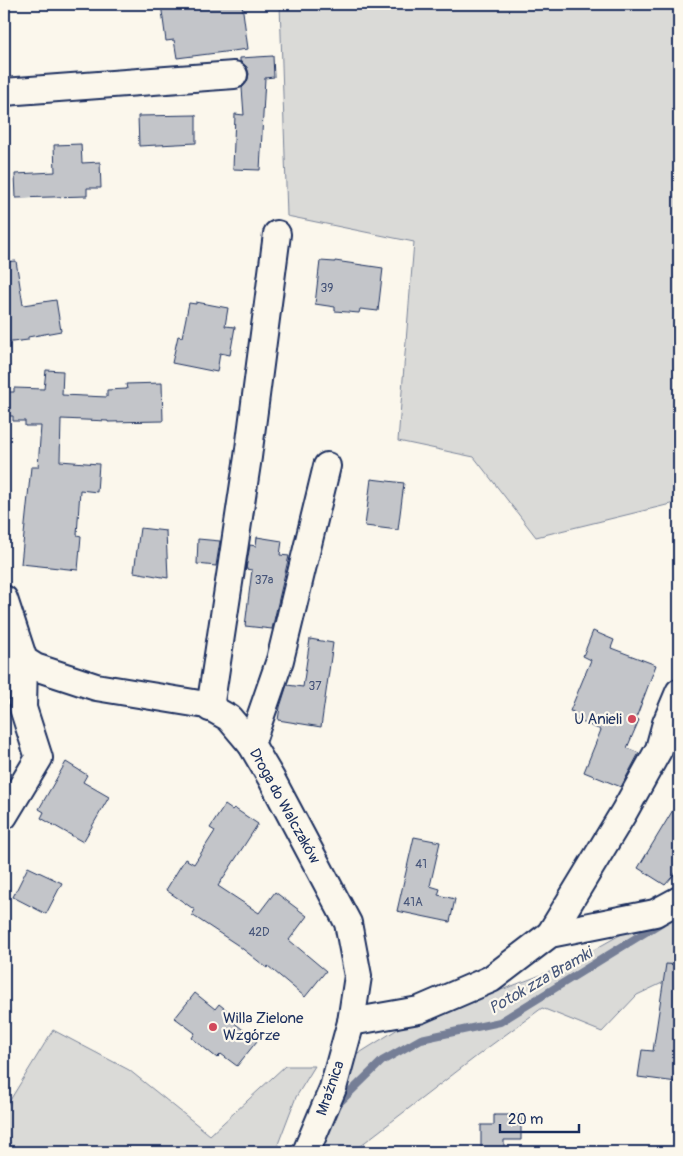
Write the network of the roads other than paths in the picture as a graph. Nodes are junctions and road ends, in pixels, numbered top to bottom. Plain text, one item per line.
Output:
1 (234, 75) dead end
2 (4, 92) edge
3 (277, 234) dead end
4 (327, 466) dead end
5 (4, 599) edge
6 (24, 660) junction
7 (679, 692) edge
8 (210, 708) junction
9 (251, 744) junction
10 (4, 816) edge
11 (679, 900) edge
12 (550, 934) junction
13 (351, 1022) junction
14 (306, 1152) edge

1 - 2 street
3 - 8 street
4 - 9 street
5 - 6 street
6 - 8 street, Droga do Walczaków
6 - 10 street
7 - 12 street
8 - 9 street, Droga do Walczaków
9 - 13 street, Droga do Walczaków
11 - 12 street
12 - 13 street
13 - 14 street, Mraźnica

